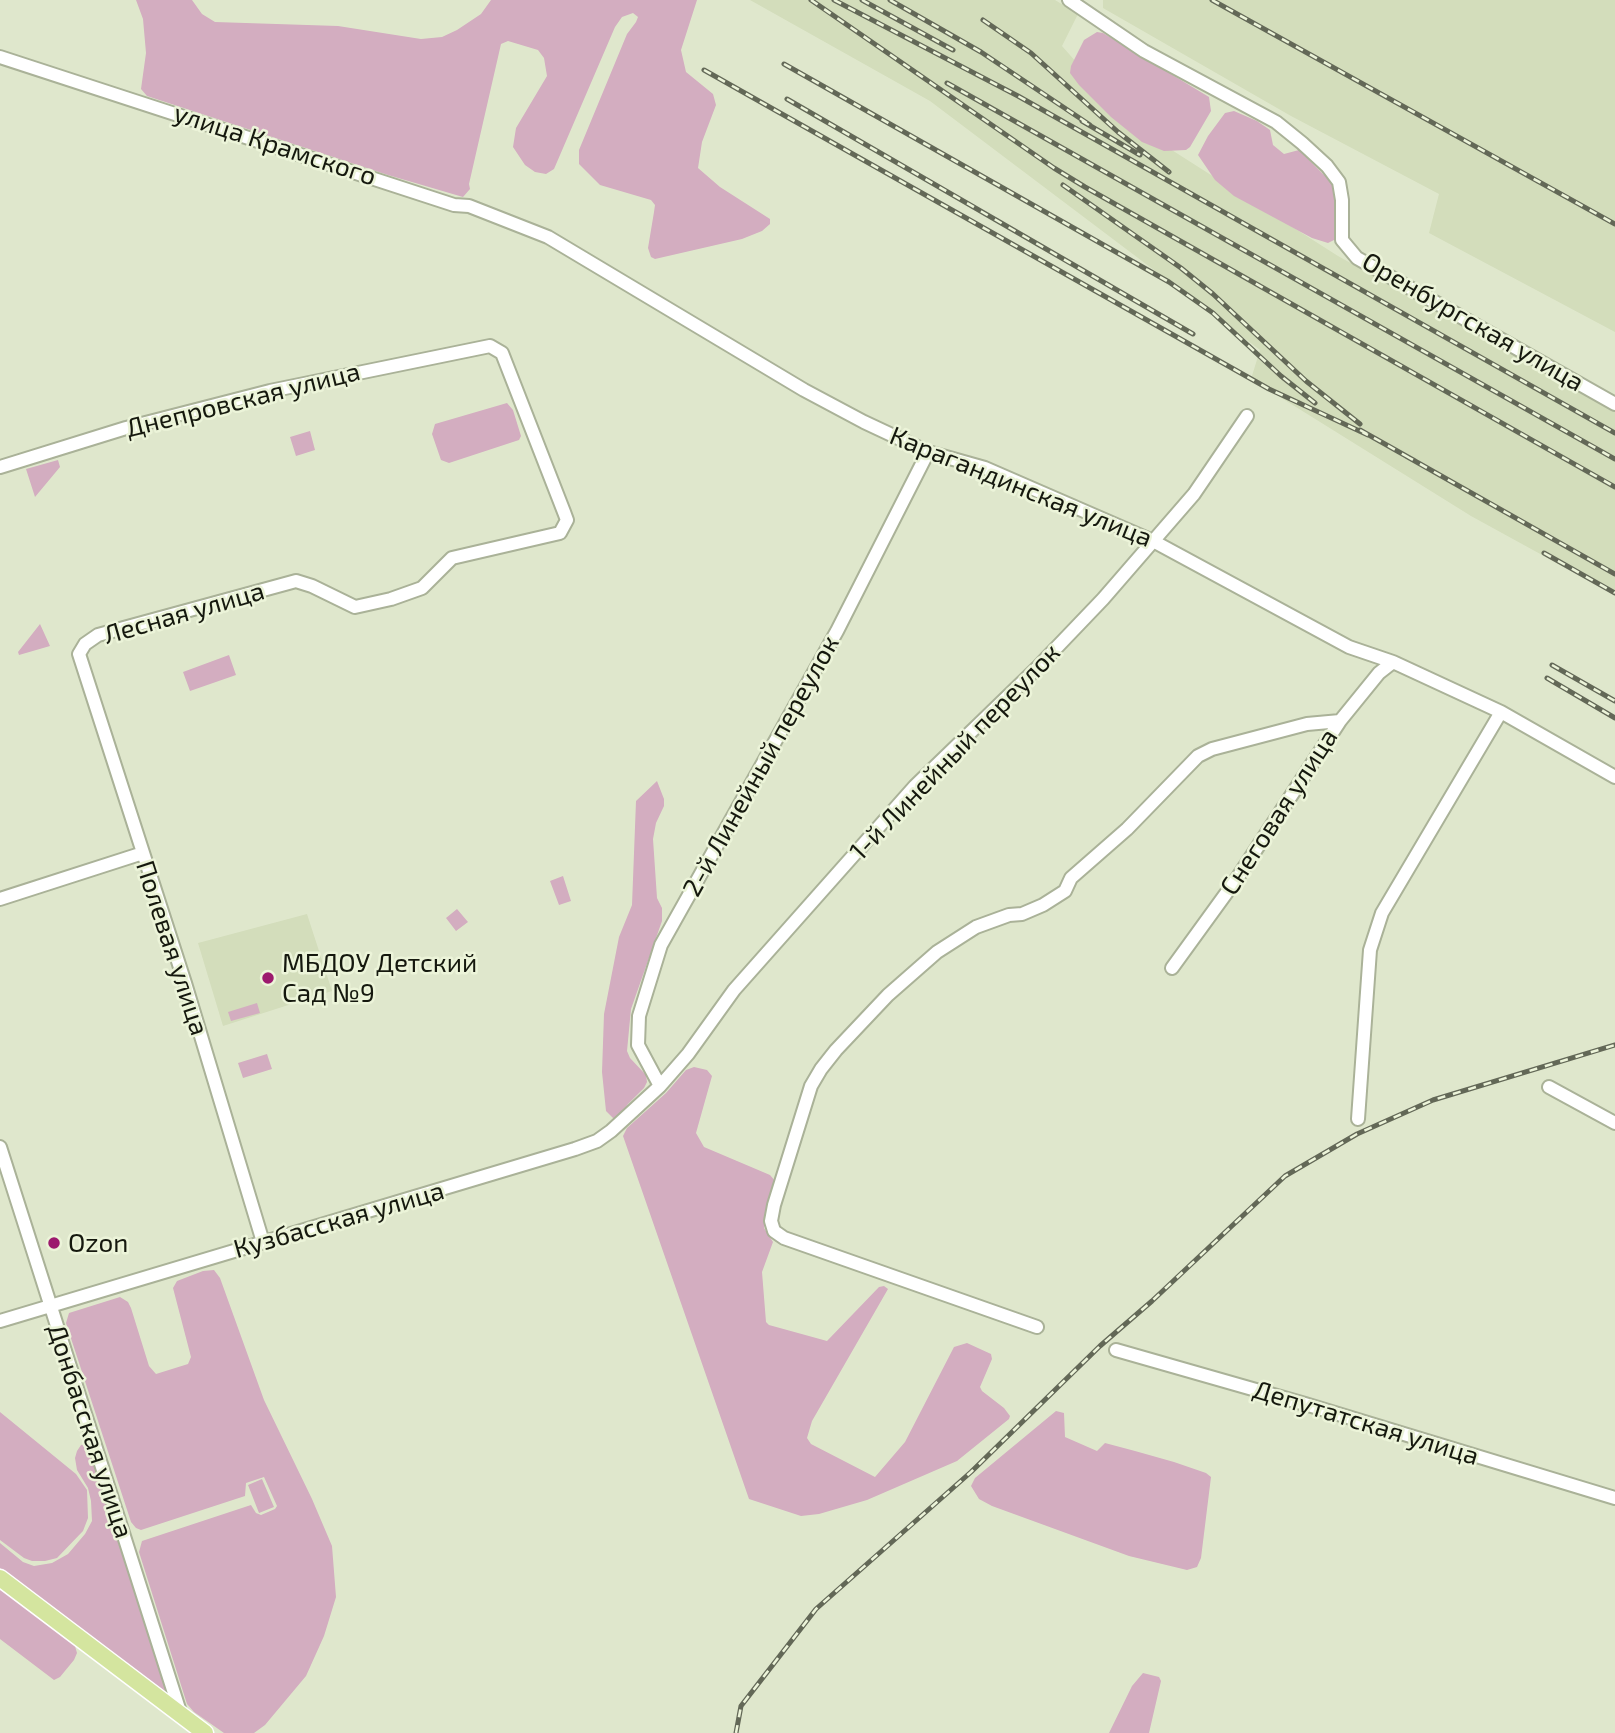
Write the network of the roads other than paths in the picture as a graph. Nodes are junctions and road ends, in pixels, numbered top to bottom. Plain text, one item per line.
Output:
1 (1069, 0) edge
2 (0, 57) edge
3 (548, 237) joint
4 (1615, 404) edge
5 (1247, 416) dead end
6 (928, 452) junction
7 (0, 467) edge
8 (1153, 541) junction
9 (296, 581) joint
10 (79, 654) joint
11 (1393, 663) junction
12 (1501, 712) junction
13 (1340, 721) junction
14 (1615, 777) edge
15 (143, 853) junction
16 (0, 899) edge
17 (1172, 968) dead end
18 (660, 1086) junction
19 (1549, 1087) dead end
20 (1358, 1119) dead end
21 (1615, 1123) edge
22 (0, 1147) edge
23 (263, 1242) junction
24 (49, 1307) junction
25 (0, 1321) edge
26 (1037, 1327) dead end
27 (1116, 1350) dead end
28 (1615, 1498) edge
29 (0, 1578) edge
30 (181, 1715) junction
31 (205, 1733) edge

1 - 4 street, Оренбургская улица
2 - 3 street, улица Крамского
3 - 6 street, Карагандинская улица
5 - 8 street, 1-й Линейный переулок
6 - 8 street, Карагандинская улица
6 - 18 street, 2-й Линейный переулок
7 - 9 street, Днепровская улица
8 - 11 street, Карагандинская улица
8 - 18 street, 1-й Линейный переулок
9 - 10 street, Лесная улица
10 - 15 street, Полевая улица
11 - 12 street, Карагандинская улица
11 - 13 street, Снеговая улица
12 - 14 street, Карагандинская улица
12 - 20 street
13 - 17 street, Снеговая улица
13 - 26 street
15 - 16 street
15 - 23 street, Полевая улица
18 - 23 street, Кузбасская улица
19 - 21 street
22 - 24 street, Донбасская улица
23 - 24 street, Кузбасская улица
24 - 25 street, Кузбасская улица
24 - 30 street, Донбасская улица
27 - 28 street, Депутатская улица
29 - 30 main road
30 - 31 main road

